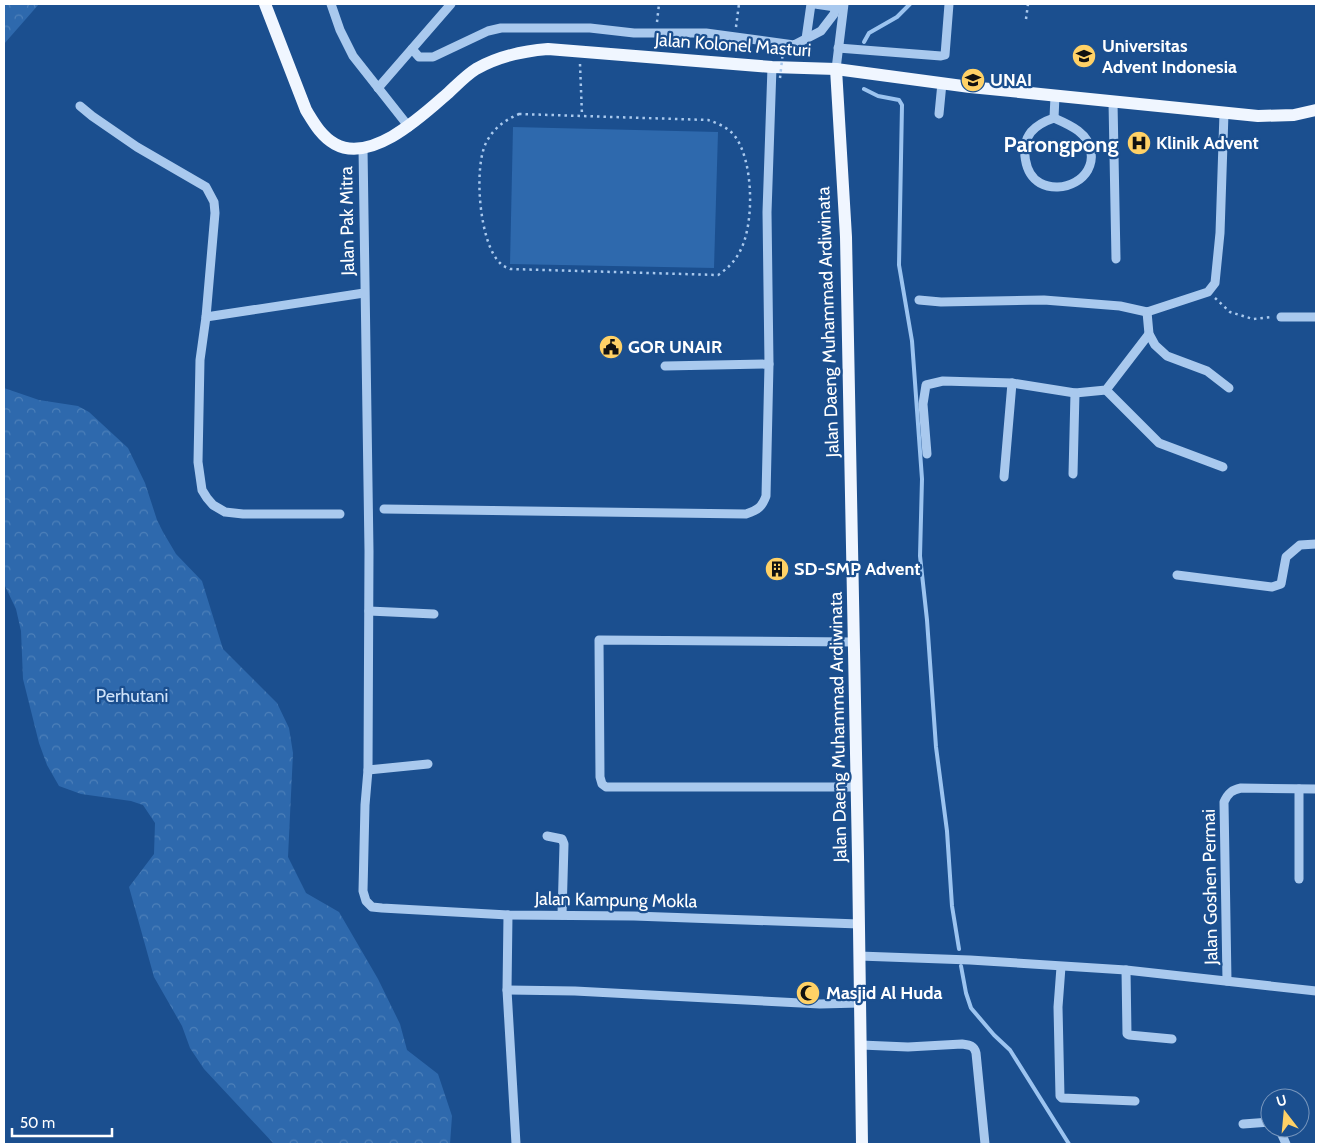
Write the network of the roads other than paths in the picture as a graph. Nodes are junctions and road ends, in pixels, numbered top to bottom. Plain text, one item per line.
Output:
1 (266, 4) edge
2 (331, 4) edge
3 (451, 4) edge
4 (813, 4) edge
5 (949, 4) edge
6 (841, 7) edge
7 (806, 39) junction
8 (838, 48) junction
9 (412, 49) junction
10 (772, 66) junction
11 (836, 69) junction
12 (942, 83) junction
13 (378, 88) junction
14 (1055, 96) junction
15 (1113, 102) junction
16 (80, 106) dead end
17 (1316, 110) edge
18 (1224, 113) junction
19 (939, 114) dead end
20 (1054, 118) junction
21 (409, 127) junction
22 (362, 148) junction
23 (1116, 259) dead end
24 (364, 293) junction
25 (918, 300) dead end
26 (1147, 312) junction
27 (206, 317) junction
28 (1281, 317) road end
29 (1316, 317) edge
30 (1149, 334) junction
31 (769, 364) junction
32 (665, 366) dead end
33 (1012, 383) junction
34 (1229, 388) dead end
35 (1106, 390) junction
36 (1075, 393) junction
37 (927, 454) dead end
38 (1223, 468) dead end
39 (1073, 474) dead end
40 (1004, 477) dead end
41 (384, 509) dead end
42 (340, 514) dead end
43 (1316, 544) edge
44 (1177, 576) dead end
45 (369, 611) junction
46 (434, 614) dead end
47 (854, 642) junction
48 (428, 764) dead end
49 (368, 770) junction
50 (856, 787) junction
51 (1299, 788) junction
52 (1316, 789) edge
53 (547, 836) dead end
54 (1299, 879) dead end
55 (372, 907) joint
56 (562, 914) junction
57 (508, 915) junction
58 (859, 924) junction
59 (859, 956) junction
60 (1061, 967) junction
61 (1126, 970) junction
62 (1227, 980) junction
63 (507, 990) junction
64 (1316, 991) edge
65 (860, 1003) junction
66 (1172, 1040) dead end
67 (861, 1045) junction
68 (1135, 1101) dead end
69 (1260, 1123) edge
70 (1243, 1124) dead end
71 (516, 1144) edge
72 (862, 1144) edge
73 (985, 1144) edge

1 - 22 main road, Jalan Kolonel Masturi
2 - 13 street
3 - 9 street
4 - 6 street
4 - 7 street
5 - 8 street
6 - 7 street
6 - 8 street
7 - 9 street
8 - 11 street
9 - 13 street
10 - 11 main road, Jalan Kolonel Masturi
10 - 21 main road, Jalan Kolonel Masturi
10 - 31 street
11 - 12 main road, Jalan Kolonel Masturi
11 - 47 main road, Jalan Daeng Muhammad Ardiwinata
12 - 14 main road, Jalan Kolonel Masturi
12 - 19 street
13 - 21 street
14 - 15 main road, Jalan Kolonel Masturi
14 - 20 street
15 - 18 main road, Jalan Kolonel Masturi
15 - 23 street
16 - 27 street
17 - 18 main road, Jalan Kolonel Masturi
18 - 26 street
20 - 20 street
21 - 22 main road, Jalan Kolonel Masturi
22 - 24 street, Jalan Pak Mitra
24 - 27 street
24 - 45 street, Jalan Pak Mitra
25 - 26 street
26 - 30 street
27 - 42 street
28 - 29 street
30 - 34 street
30 - 35 street
31 - 32 street
31 - 41 street
33 - 36 street
33 - 37 street
33 - 40 street
35 - 36 street
35 - 38 street
36 - 39 street
43 - 44 street
45 - 46 street
45 - 49 street, Jalan Pak Mitra
47 - 50 main road, Jalan Daeng Muhammad Ardiwinata
47 - 50 street
48 - 49 street
49 - 55 street, Jalan Pak Mitra
50 - 58 main road, Jalan Daeng Muhammad Ardiwinata
51 - 52 street, Jalan Goshen Permai
51 - 54 street
51 - 62 street, Jalan Goshen Permai
53 - 56 street
55 - 57 street, Jalan Kampung Mokla
56 - 57 street, Jalan Kampung Mokla
56 - 58 street, Jalan Kampung Mokla
57 - 63 street
58 - 59 main road, Jalan Daeng Muhammad Ardiwinata
59 - 60 street
59 - 65 main road, Jalan Daeng Muhammad Ardiwinata
60 - 61 street
60 - 68 street
61 - 62 street
61 - 66 street
62 - 64 street
63 - 65 street
63 - 71 street
65 - 67 main road, Jalan Daeng Muhammad Ardiwinata
67 - 72 main road, Jalan Daeng Muhammad Ardiwinata
67 - 73 street
69 - 70 street

